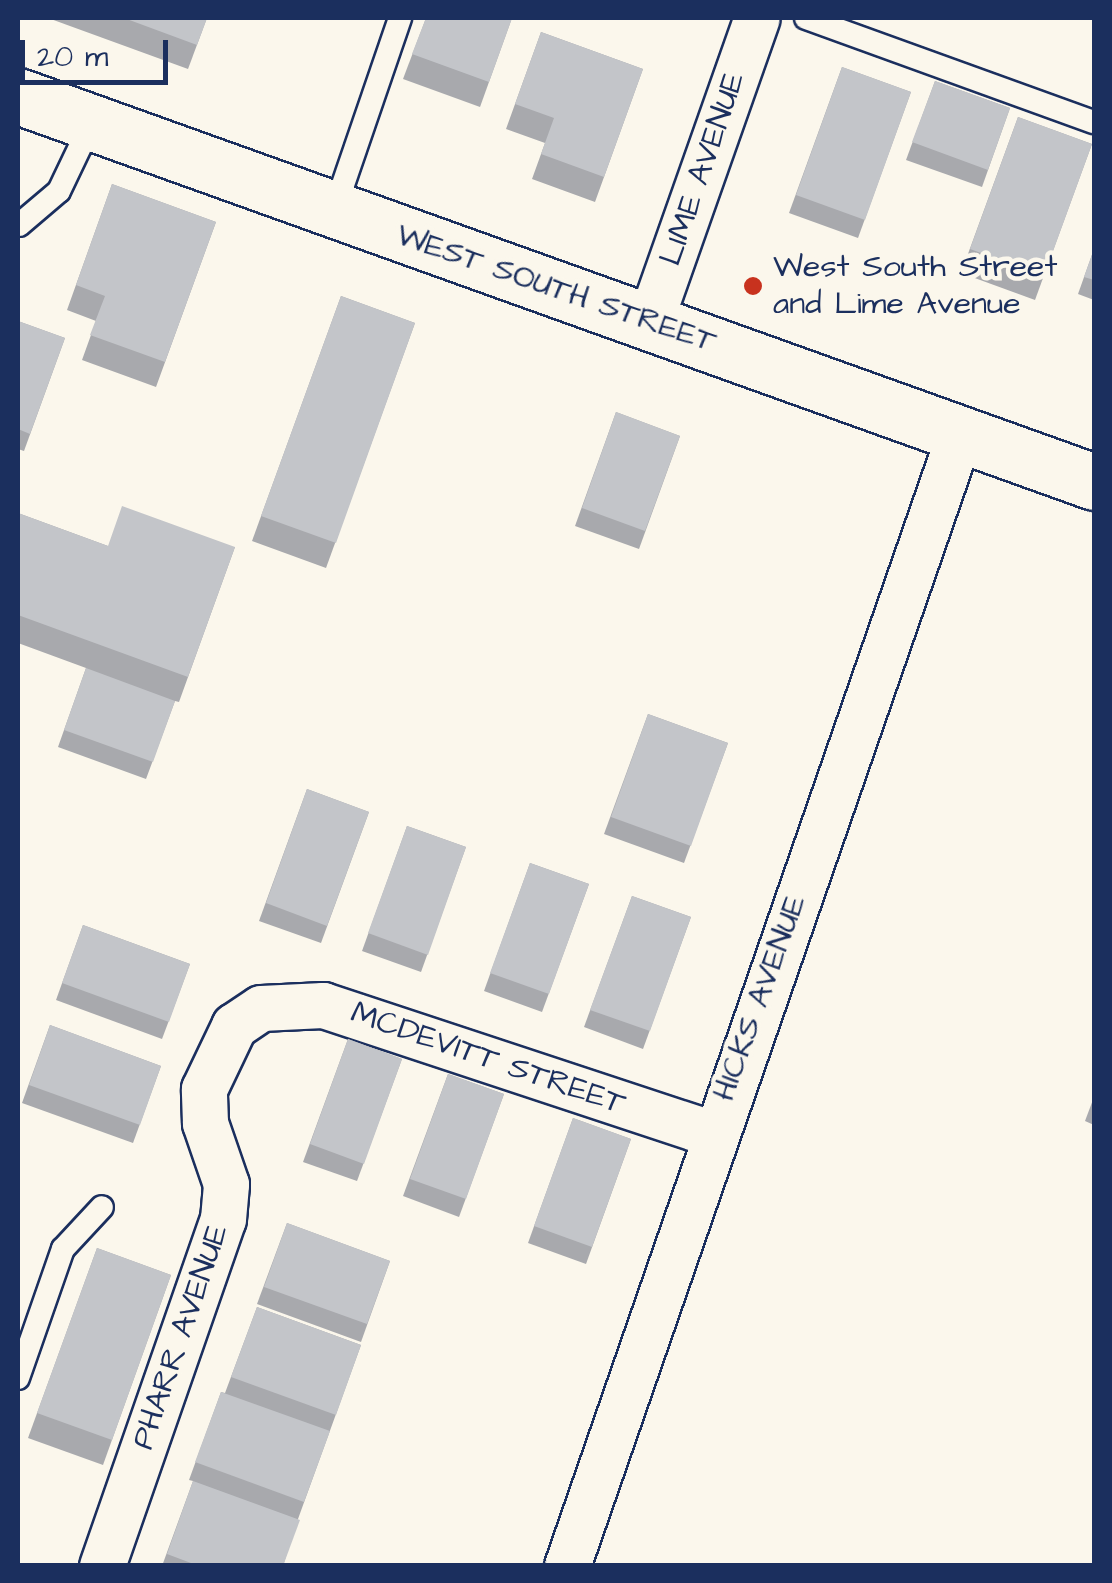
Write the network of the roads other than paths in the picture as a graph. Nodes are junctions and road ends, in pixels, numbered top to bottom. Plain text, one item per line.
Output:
1 (400, 18) edge
2 (756, 18) edge
3 (806, 18) edge
4 (18, 96) edge
5 (1094, 122) edge
6 (91, 124) junction
7 (334, 211) junction
8 (18, 226) edge
9 (650, 321) junction
10 (960, 434) junction
11 (1094, 482) edge
12 (261, 1008) joint
13 (712, 1134) junction
14 (102, 1207) dead end
15 (18, 1378) edge
16 (102, 1566) edge
17 (567, 1566) edge

1 - 7 lane
2 - 9 street, LIME AVENUE
3 - 5 lane
4 - 6 main road, WEST SOUTH STREET
6 - 7 main road, WEST SOUTH STREET
6 - 8 lane
7 - 9 main road, WEST SOUTH STREET
9 - 10 main road, WEST SOUTH STREET
10 - 11 main road, WEST SOUTH STREET
10 - 13 street, HICKS AVENUE
12 - 13 street, MCDEVITT STREET
12 - 16 street, PHARR AVENUE
13 - 17 street, HICKS AVENUE
14 - 15 lane

